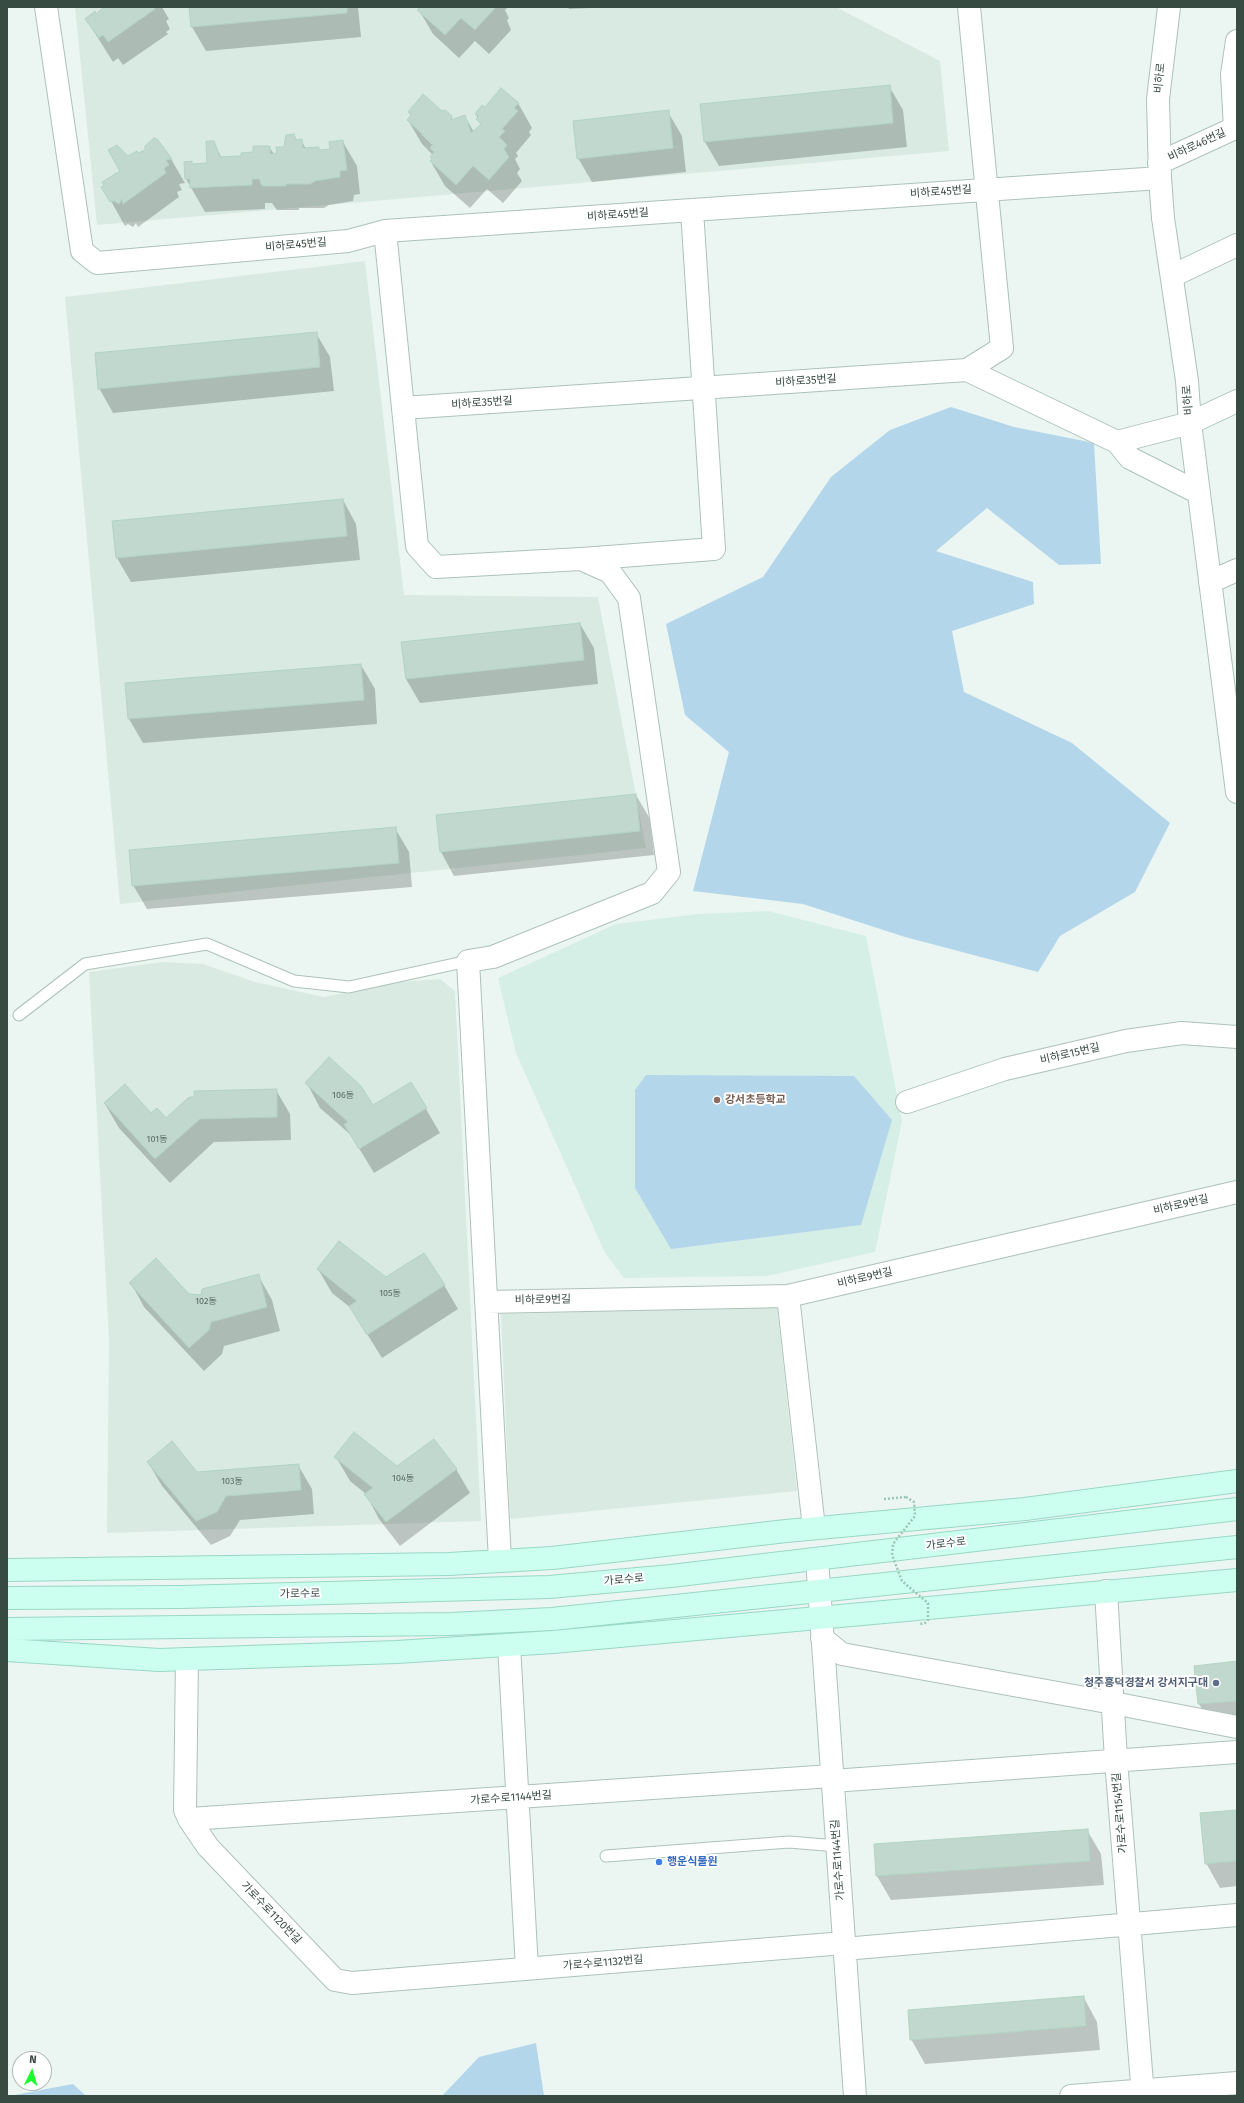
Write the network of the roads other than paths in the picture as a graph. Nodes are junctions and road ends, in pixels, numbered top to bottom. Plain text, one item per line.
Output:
1 (46, 7) edge
2 (969, 7) edge
3 (1169, 7) edge
4 (1237, 41) edge
5 (1236, 127) edge
6 (1160, 171) junction
7 (985, 189) junction
8 (692, 210) junction
9 (384, 231) junction
10 (1237, 245) edge
11 (1172, 276) junction
12 (967, 370) junction
13 (703, 388) junction
14 (1237, 401) edge
15 (403, 408) junction
16 (1190, 423) junction
17 (1117, 442) junction
18 (1199, 493) junction
19 (581, 559) junction
20 (1237, 570) edge
21 (1210, 582) junction
22 (1237, 792) edge
23 (468, 961) junction
24 (19, 1016) dead end
25 (1237, 1037) edge
26 (907, 1102) dead end
27 (1237, 1192) edge
28 (788, 1296) junction
29 (486, 1302) junction
30 (1237, 1481) edge
31 (1237, 1509) edge
32 (814, 1528) junction
33 (1237, 1547) edge
34 (817, 1559) junction
35 (500, 1560) junction
36 (7, 1570) edge
37 (1237, 1580) edge
38 (819, 1591) junction
39 (1106, 1591) junction
40 (7, 1598) edge
41 (822, 1628) junction
42 (7, 1629) edge
43 (509, 1645) junction
44 (7, 1650) edge
45 (186, 1659) junction
46 (1113, 1703) junction
47 (1237, 1727) edge
48 (1237, 1752) edge
49 (1116, 1760) junction
50 (832, 1779) junction
51 (517, 1797) junction
52 (189, 1819) junction
53 (837, 1846) junction
54 (606, 1856) dead end
55 (1237, 1914) edge
56 (1129, 1924) junction
57 (844, 1946) junction
58 (527, 1969) junction
59 (1237, 2083) edge
60 (1142, 2094) edge
61 (855, 2096) edge
62 (1072, 2096) edge

1 - 9 street, 비하로45번길
2 - 7 street
3 - 6 street, 비하로
4 - 5 street, 비하로46번길
5 - 6 street, 비하로46번길
6 - 7 street, 비하로45번길
6 - 11 street, 비하로
7 - 8 street, 비하로45번길
7 - 12 street
8 - 9 street, 비하로45번길
8 - 13 street
9 - 15 street
10 - 11 street
11 - 16 street, 비하로
12 - 13 street, 비하로35번길
12 - 17 street, 비하로35번길
13 - 15 street, 비하로35번길
13 - 19 street
14 - 16 street
15 - 19 street
16 - 17 street
16 - 18 street, 비하로
17 - 18 street
18 - 21 street, 비하로
19 - 23 street
20 - 21 street
21 - 22 street, 비하로
23 - 24 lane
23 - 29 street
25 - 26 street, 비하로15번길
27 - 28 street, 비하로9번길
28 - 29 street, 비하로9번길
28 - 32 street
29 - 35 street
30 - 32 main road
31 - 34 main road, 가로수로
32 - 35 main road
33 - 38 main road
34 - 38 street, 가로수로1144번길
34 - 40 main road, 가로수로
35 - 36 main road
37 - 39 main road
38 - 41 street, 가로수로1144번길
38 - 42 main road
39 - 41 main road
39 - 46 street, 가로수로1154번길
41 - 43 main road
41 - 46 street
41 - 50 street, 가로수로1144번길
43 - 45 main road
43 - 51 street
44 - 45 main road
45 - 52 street, 가로수로1120번길
46 - 47 street
46 - 49 street, 가로수로1154번길
48 - 49 street
49 - 50 street
49 - 56 street, 가로수로1154번길
50 - 51 street, 가로수로1144번길
50 - 53 street, 가로수로1144번길
51 - 52 street, 가로수로1144번길
51 - 58 street
52 - 58 street, 가로수로1120번길
53 - 54 lane
53 - 57 street, 가로수로1144번길
55 - 56 street
56 - 57 street
56 - 60 street, 가로수로1154번길
57 - 58 street, 가로수로1132번길
57 - 61 street, 가로수로1144번길
59 - 60 street
60 - 62 street

